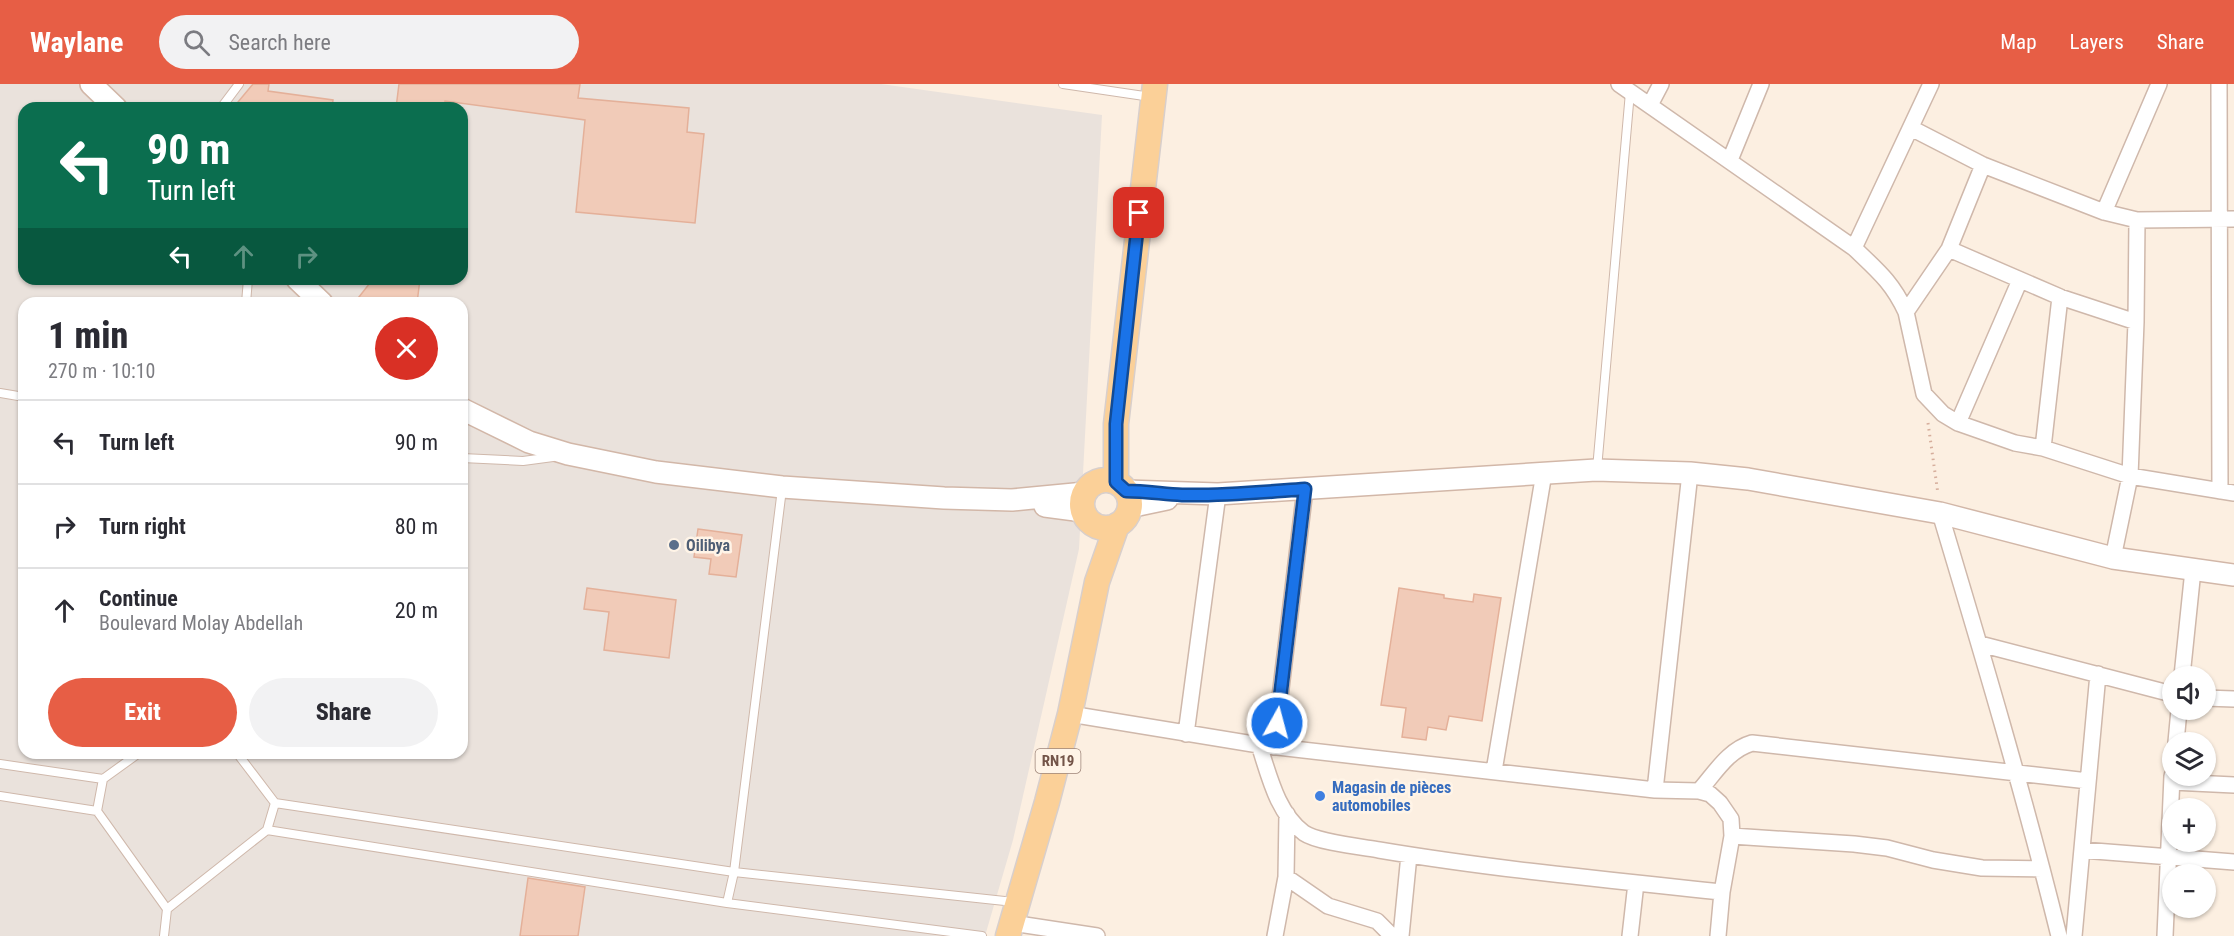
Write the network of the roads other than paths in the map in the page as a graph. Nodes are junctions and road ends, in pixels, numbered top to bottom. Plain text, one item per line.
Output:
1 (91, 84) edge
2 (239, 84) edge
3 (1063, 84) edge
4 (1661, 84) edge
5 (1761, 84) edge
6 (1931, 84) edge
7 (2159, 84) edge
8 (2219, 84) edge
9 (1625, 88) edge
10 (1154, 91) edge
11 (110, 102) edge
12 (226, 102) edge
13 (1650, 105) junction
14 (1911, 128) junction
15 (1730, 160) junction
16 (1983, 165) junction
17 (2104, 212) junction
18 (2218, 219) junction
19 (2234, 219) edge
20 (2137, 220) junction
21 (1854, 248) junction
22 (1949, 249) junction
23 (2020, 280) junction
24 (303, 285) edge
25 (316, 297) edge
26 (2060, 297) junction
27 (1906, 312) junction
28 (2136, 322) junction
29 (0, 393) edge
30 (18, 396) edge
31 (468, 412) edge
32 (1958, 423) junction
33 (2043, 448) junction
34 (568, 454) junction
35 (468, 458) edge
36 (1596, 470) junction
37 (1544, 473) junction
38 (1690, 473) junction
39 (2130, 476) junction
40 (782, 487) junction
41 (1305, 489) junction
42 (2227, 492) edge
43 (1218, 494) junction
44 (1106, 502) junction
45 (1940, 513) junction
46 (2113, 558) junction
47 (2193, 570) junction
48 (2234, 575) edge
49 (1980, 644) junction
50 (2183, 666) edge
51 (2098, 674) junction
52 (2162, 691) edge
53 (2216, 698) edge
54 (2234, 699) edge
55 (1070, 714) junction
56 (1186, 734) junction
57 (1258, 745) junction
58 (1274, 747) junction
59 (131, 759) edge
60 (242, 759) edge
61 (0, 764) edge
62 (1494, 771) junction
63 (2015, 772) junction
64 (103, 779) junction
65 (2088, 781) junction
66 (2216, 783) edge
67 (2234, 785) edge
68 (2172, 786) edge
69 (1655, 790) junction
70 (1699, 791) junction
71 (0, 795) edge
72 (275, 803) junction
73 (97, 811) junction
74 (1287, 814) junction
75 (267, 830) junction
76 (1732, 836) junction
77 (2082, 850) junction
78 (1409, 855) junction
79 (2167, 857) junction
80 (2234, 862) edge
81 (2042, 869) junction
82 (734, 872) junction
83 (1286, 877) junction
84 (1636, 883) junction
85 (1722, 892) junction
86 (727, 903) junction
87 (167, 909) junction
88 (1012, 921) edge
89 (165, 936) edge
90 (982, 936) edge
91 (1097, 936) edge
92 (1275, 936) edge
93 (1392, 936) edge
94 (1401, 936) edge
95 (1629, 936) edge
96 (1718, 936) edge
97 (2059, 936) edge
98 (2074, 936) edge
99 (2165, 936) edge

1 - 11 main road
2 - 12 lane
3 - 10 lane
4 - 13 street
5 - 15 street
6 - 14 street
7 - 17 street
8 - 18 street
9 - 13 street
9 - 36 lane
10 - 44 main road, RN19
13 - 15 street
14 - 16 street
14 - 21 street
15 - 21 street
16 - 17 street
16 - 22 street
17 - 20 street
18 - 19 street
18 - 20 street
18 - 42 street
20 - 28 street
21 - 27 street
22 - 23 street
22 - 27 street
23 - 26 street
23 - 32 street
24 - 25 main road
26 - 28 street
26 - 33 street
27 - 32 street
28 - 39 street
29 - 30 lane
31 - 34 main road
32 - 33 street
33 - 39 street
34 - 35 lane
34 - 40 main road
36 - 37 main road
36 - 38 main road
37 - 41 main road
37 - 62 street
38 - 45 main road
38 - 69 street
39 - 42 street
39 - 46 street
40 - 44 main road
40 - 82 lane
41 - 43 main road
41 - 58 street
43 - 44 main road
43 - 56 street
44 - 55 main road, RN19
45 - 46 main road
45 - 49 street
46 - 47 main road
47 - 48 main road
47 - 50 street
49 - 51 street
49 - 63 street
51 - 52 street
51 - 65 street
53 - 54 street
55 - 56 street
55 - 88 main road, RN19
56 - 57 street
57 - 58 street
57 - 74 street
58 - 62 street
59 - 64 lane
60 - 72 lane
61 - 64 lane
62 - 69 street
63 - 65 street
63 - 70 street
63 - 81 street
64 - 73 lane
65 - 77 street
66 - 67 street
68 - 79 street
69 - 70 street
70 - 76 street
71 - 73 lane
72 - 75 lane
72 - 82 lane
73 - 87 lane
74 - 78 street
74 - 83 street
75 - 86 lane
75 - 87 lane
76 - 81 street
76 - 85 street
77 - 79 street
77 - 98 street
78 - 84 street
78 - 94 street
79 - 80 street
79 - 99 street
81 - 97 street
82 - 86 lane
82 - 88 lane
83 - 92 street
83 - 93 street
84 - 85 street
84 - 95 street
85 - 96 street
86 - 90 lane
87 - 89 lane
88 - 91 street

